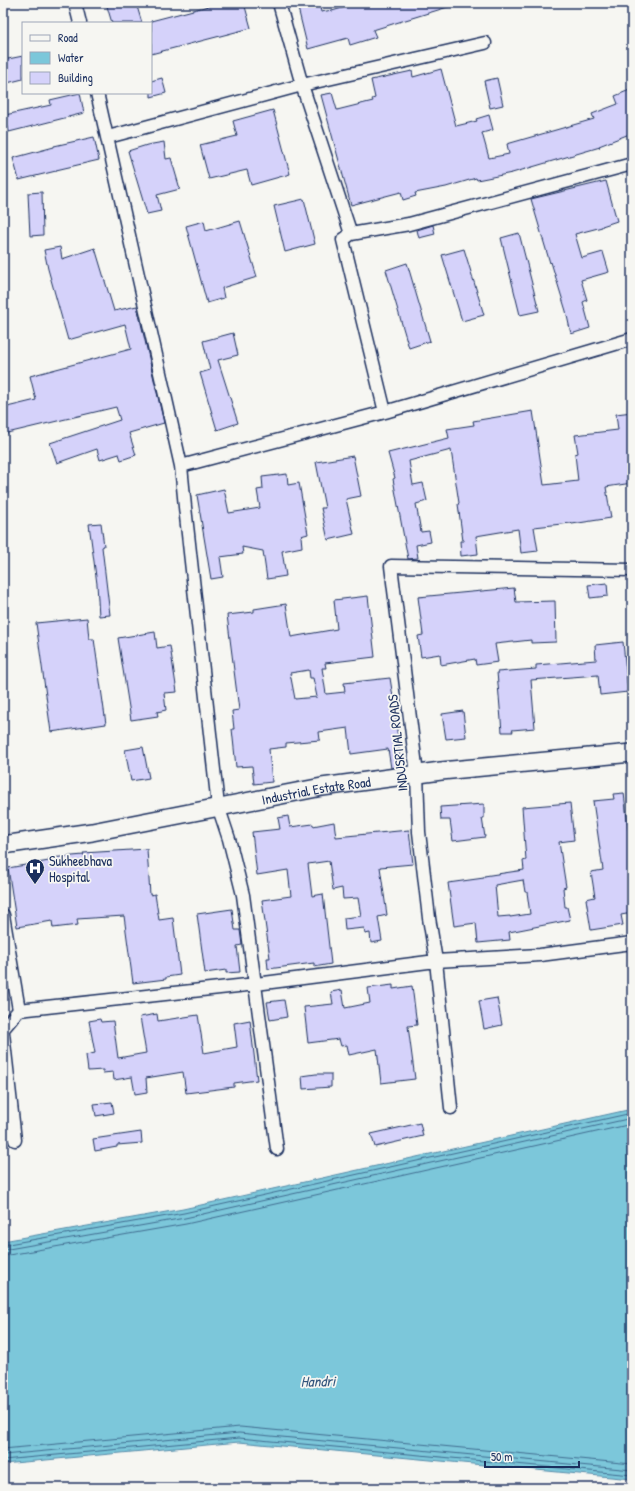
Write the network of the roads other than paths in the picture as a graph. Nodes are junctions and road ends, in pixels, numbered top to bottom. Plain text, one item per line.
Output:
1 (75, 3) edge
2 (279, 3) edge
3 (80, 22) edge
4 (485, 43) dead end
5 (302, 85) junction
6 (97, 94) edge
7 (108, 136) junction
8 (632, 164) edge
9 (351, 234) junction
10 (632, 340) edge
11 (385, 412) junction
12 (182, 466) junction
13 (632, 570) edge
14 (632, 753) edge
15 (417, 774) junction
16 (218, 806) junction
17 (3, 845) edge
18 (3, 915) edge
19 (632, 943) edge
20 (436, 961) junction
21 (256, 984) junction
22 (19, 1010) junction
23 (3, 1029) edge
24 (3, 1033) edge
25 (450, 1108) dead end
26 (15, 1140) dead end
27 (277, 1149) dead end

1 - 3 street
2 - 5 street
4 - 5 street
5 - 7 street
5 - 9 street
6 - 7 street
7 - 12 street
8 - 9 street
9 - 11 street
10 - 11 street
11 - 12 street
12 - 16 street
13 - 15 street, INDUSRTIAL ROADS
14 - 15 main road, Industrial Estate Road
15 - 16 main road, Industrial Estate Road
15 - 20 street, INDUSRTIAL ROADS
16 - 17 main road, Industrial Estate Road
16 - 21 street
18 - 22 street
19 - 20 street
20 - 21 street
20 - 25 street, INDUSRTIAL ROADS
21 - 22 street
21 - 27 street
22 - 23 street
24 - 26 street

